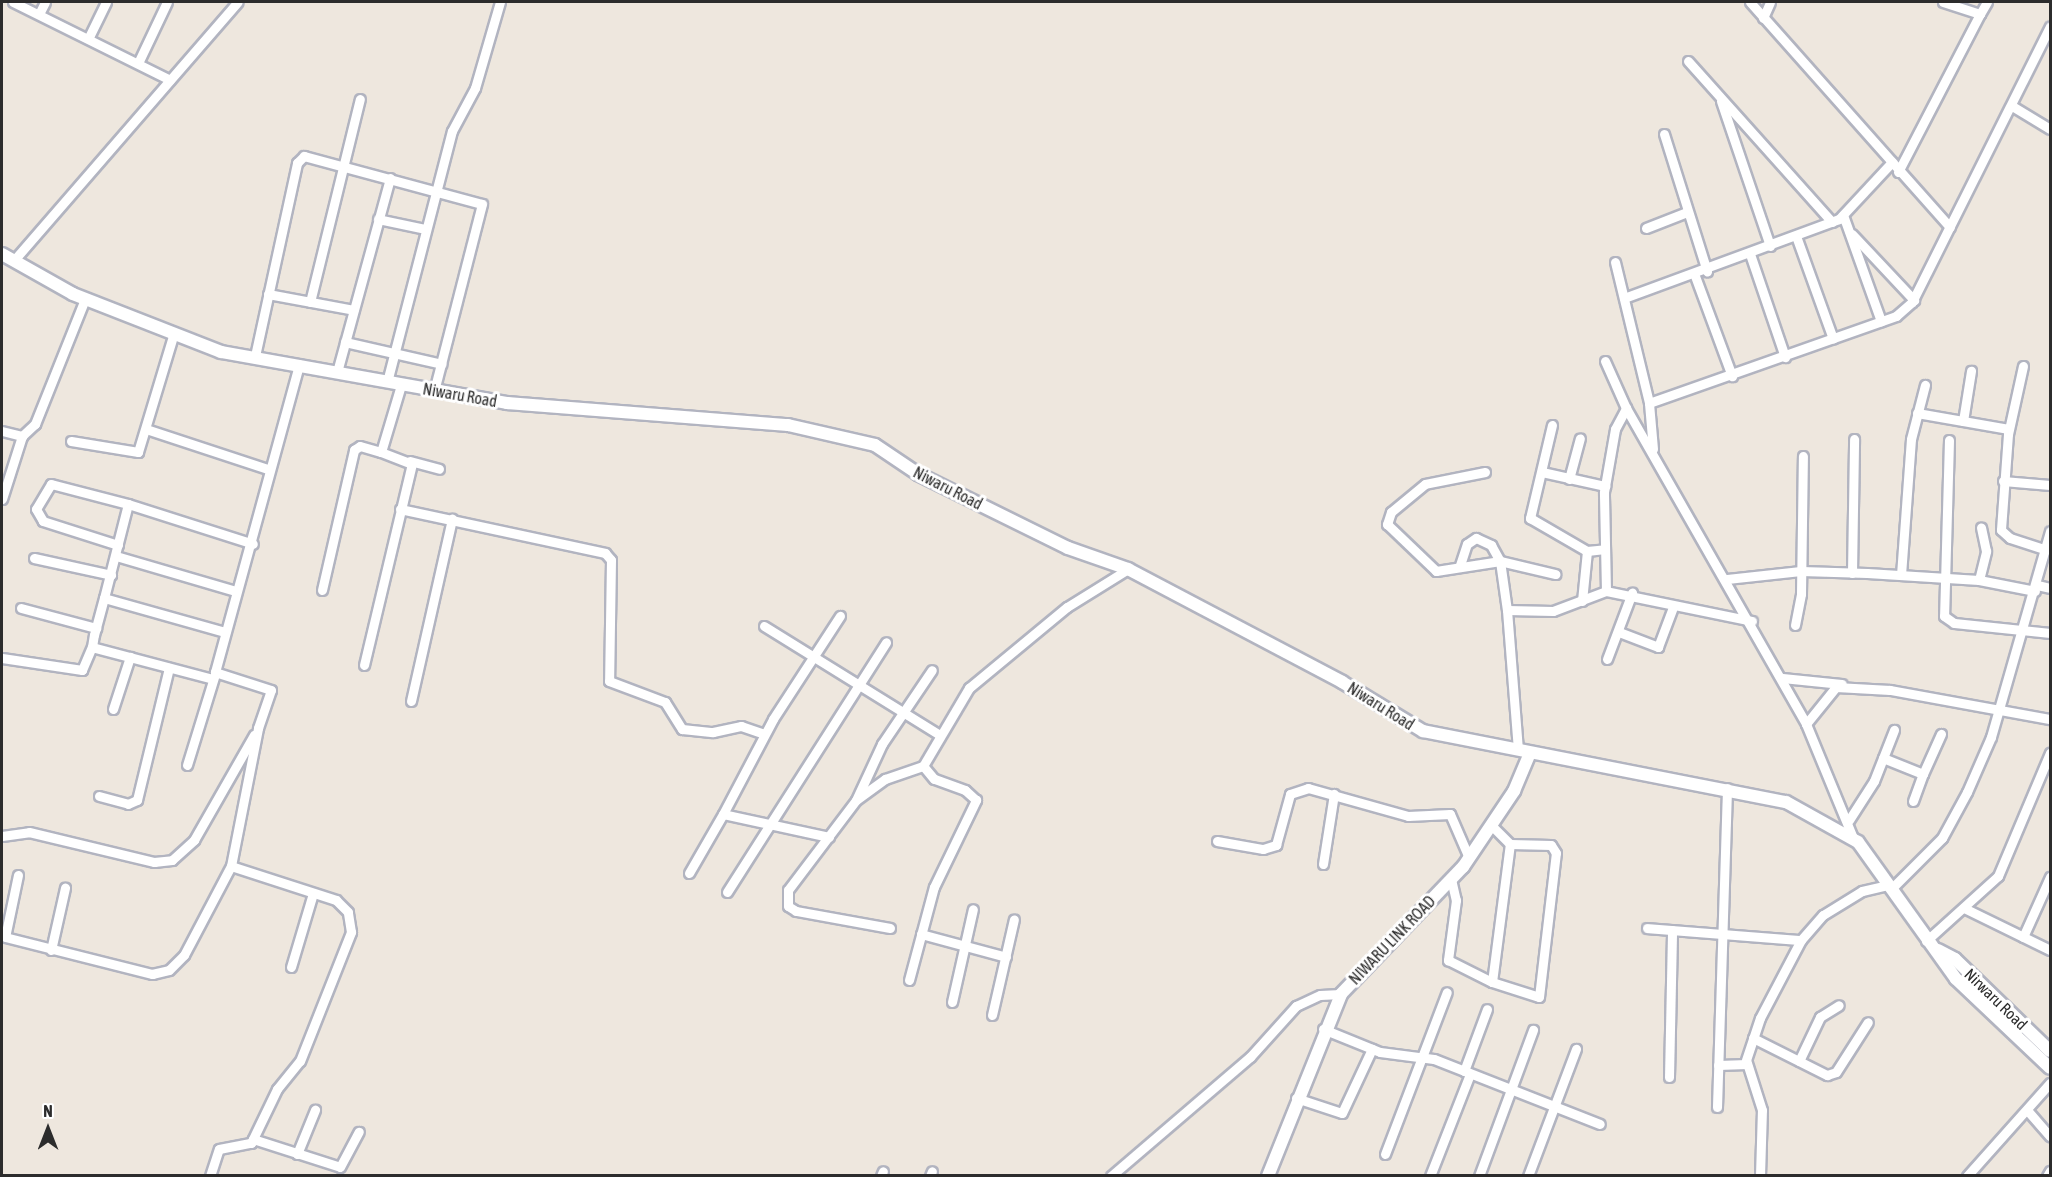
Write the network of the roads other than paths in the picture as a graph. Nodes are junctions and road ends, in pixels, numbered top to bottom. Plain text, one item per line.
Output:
1 (13, 2) edge
2 (45, 2) edge
3 (106, 2) edge
4 (167, 2) edge
5 (238, 2) edge
6 (500, 2) edge
7 (1750, 2) edge
8 (1770, 2) edge
9 (1943, 2) edge
10 (1987, 2) edge
11 (39, 14) junction
12 (1980, 14) junction
13 (1763, 18) junction
14 (2050, 27) edge
15 (89, 37) junction
16 (139, 61) junction
17 (1688, 61) dead end
18 (170, 80) junction
19 (1719, 96) junction
20 (360, 99) dead end
21 (2012, 106) junction
22 (2050, 129) edge
23 (1664, 134) dead end
24 (1892, 162) junction
25 (342, 166) junction
26 (1898, 172) junction
27 (390, 178) junction
28 (435, 189) junction
29 (1687, 212) junction
30 (1843, 215) junction
31 (378, 219) junction
32 (1832, 222) junction
33 (1950, 227) junction
34 (1646, 228) dead end
35 (425, 229) junction
36 (1848, 231) junction
37 (1796, 237) junction
38 (1770, 246) junction
39 (2, 254) edge
40 (1750, 254) junction
41 (15, 259) junction
42 (1616, 262) dead end
43 (1707, 271) junction
44 (1695, 276) junction
45 (268, 294) junction
46 (85, 298) junction
47 (1624, 298) junction
48 (1914, 300) junction
49 (310, 302) junction
50 (354, 310) junction
51 (1881, 321) junction
52 (174, 336) junction
53 (1833, 339) junction
54 (345, 342) junction
55 (394, 354) junction
56 (255, 356) junction
57 (1785, 357) junction
58 (1605, 361) dead end
59 (299, 364) junction
60 (442, 364) junction
61 (2023, 366) dead end
62 (1971, 371) dead end
63 (337, 372) junction
64 (1732, 376) junction
65 (387, 382) junction
66 (401, 385) junction
67 (1925, 385) dead end
68 (435, 391) junction
69 (1649, 403) junction
70 (1626, 408) junction
71 (1917, 413) junction
72 (1963, 421) junction
73 (1552, 424) dead end
74 (146, 429) junction
75 (2009, 429) junction
76 (2, 431) edge
77 (22, 436) junction
78 (1580, 438) dead end
79 (1854, 439) dead end
80 (1949, 440) dead end
81 (70, 441) dead end
82 (1653, 449) junction
83 (381, 452) junction
84 (1803, 456) dead end
85 (410, 461) junction
86 (268, 469) junction
87 (439, 469) dead end
88 (1485, 472) dead end
89 (1542, 472) junction
90 (1569, 479) junction
91 (2003, 481) junction
92 (2050, 485) edge
93 (1605, 486) junction
94 (2, 499) edge
95 (128, 504) junction
96 (400, 509) junction
97 (452, 519) junction
98 (1981, 528) dead end
99 (2050, 531) edge
100 (253, 544) junction
101 (118, 545) junction
102 (1605, 549) junction
103 (2046, 550) junction
104 (1587, 551) junction
105 (116, 556) junction
106 (34, 558) dead end
107 (1500, 561) junction
108 (1460, 565) junction
109 (1128, 569) junction
110 (1801, 571) junction
111 (1852, 573) junction
112 (1555, 574) dead end
113 (111, 575) junction
114 (1900, 575) junction
115 (1942, 577) junction
116 (1728, 579) junction
117 (1979, 580) junction
118 (2036, 588) junction
119 (2050, 588) edge
120 (322, 590) dead end
121 (236, 591) junction
122 (1606, 591) junction
123 (1632, 593) junction
124 (104, 598) junction
125 (1582, 601) junction
126 (1673, 607) junction
127 (21, 608) dead end
128 (1506, 610) junction
129 (840, 615) dead end
130 (1752, 621) junction
131 (1795, 625) dead end
132 (764, 626) dead end
133 (96, 628) junction
134 (2020, 631) junction
135 (225, 632) junction
136 (1619, 632) junction
137 (2050, 633) edge
138 (886, 642) dead end
139 (92, 647) junction
140 (130, 657) junction
141 (815, 657) junction
142 (2, 658) edge
143 (1607, 659) dead end
144 (364, 665) dead end
145 (169, 668) junction
146 (932, 670) dead end
147 (214, 675) junction
148 (1782, 678) junction
149 (858, 684) junction
150 (1845, 685) junction
151 (411, 702) dead end
152 (1999, 708) junction
153 (113, 709) dead end
154 (904, 712) junction
155 (2050, 719) edge
156 (1806, 724) junction
157 (258, 728) junction
158 (1894, 730) dead end
159 (764, 734) junction
160 (938, 734) junction
161 (1941, 734) dead end
162 (1524, 752) junction
163 (1883, 758) junction
164 (2050, 758) edge
165 (187, 765) dead end
166 (923, 766) junction
167 (1923, 774) junction
168 (1727, 788) junction
169 (1334, 794) junction
170 (99, 796) dead end
171 (856, 800) junction
172 (1913, 801) dead end
173 (723, 814) junction
174 (1849, 820) junction
175 (1491, 825) junction
176 (772, 826) junction
177 (2, 836) edge
178 (829, 837) junction
179 (1856, 840) junction
180 (1216, 841) dead end
181 (1510, 844) junction
182 (1469, 858) junction
183 (1323, 864) dead end
184 (231, 866) junction
185 (689, 873) dead end
186 (18, 875) dead end
187 (2050, 877) edge
188 (1451, 879) junction
189 (1890, 886) junction
190 (64, 888) dead end
191 (727, 892) dead end
192 (314, 893) junction
193 (1964, 908) junction
194 (973, 909) dead end
195 (1014, 919) dead end
196 (890, 928) dead end
197 (1647, 928) dead end
198 (1672, 930) junction
199 (1722, 933) junction
200 (921, 934) junction
201 (3, 937) edge
202 (2023, 937) junction
203 (1801, 940) junction
204 (1926, 941) junction
205 (964, 947) junction
206 (51, 950) junction
207 (1938, 950) junction
208 (2050, 950) edge
209 (1006, 957) junction
210 (291, 967) dead end
211 (909, 980) dead end
212 (1492, 982) junction
213 (1447, 992) dead end
214 (1341, 994) junction
215 (952, 1002) dead end
216 (1839, 1005) dead end
217 (1487, 1009) dead end
218 (992, 1015) dead end
219 (1868, 1022) dead end
220 (1323, 1029) junction
221 (1533, 1030) dead end
222 (1753, 1038) junction
223 (1372, 1049) junction
224 (1576, 1049) dead end
225 (2050, 1051) edge
226 (1423, 1056) junction
227 (1799, 1061) junction
228 (1747, 1064) junction
229 (1718, 1065) junction
230 (2050, 1068) edge
231 (1467, 1072) junction
232 (1669, 1077) dead end
233 (2050, 1083) edge
234 (1512, 1090) junction
235 (1296, 1098) junction
236 (1553, 1106) junction
237 (1717, 1107) dead end
238 (315, 1110) dead end
239 (2027, 1110) junction
240 (1600, 1125) dead end
241 (359, 1132) dead end
242 (2050, 1136) edge
243 (253, 1139) junction
244 (297, 1154) junction
245 (1385, 1154) dead end
246 (2050, 1171) edge
247 (210, 1176) edge
248 (1111, 1176) edge
249 (1268, 1176) edge
250 (1430, 1176) edge
251 (1479, 1176) edge
252 (1528, 1176) edge
253 (1760, 1176) edge
254 (1967, 1176) edge
255 (2047, 1176) edge

1 - 11 street
2 - 11 street
3 - 15 street
4 - 16 street
5 - 18 street
6 - 28 street
7 - 13 street
8 - 13 street
9 - 12 street
10 - 12 street
11 - 15 street
12 - 26 street
13 - 24 street
14 - 21 street
15 - 16 street
16 - 18 street
17 - 19 street
18 - 41 street
19 - 32 street
19 - 38 street
20 - 25 street
21 - 22 street
21 - 33 street
23 - 29 street
24 - 26 street
24 - 30 street
25 - 27 street
25 - 45 street
25 - 49 street
26 - 33 street
27 - 28 street
27 - 31 street
28 - 35 street
28 - 60 street
29 - 34 street
29 - 43 street
30 - 32 street
30 - 36 street
31 - 35 street
31 - 50 street
32 - 37 street
33 - 48 street
35 - 55 street
36 - 48 street
36 - 51 street
37 - 38 street
37 - 53 street
38 - 40 street
39 - 41 street, Niwaru Road
40 - 43 street
40 - 57 street
41 - 46 street, Niwaru Road
42 - 47 street
43 - 44 street
44 - 47 street
44 - 64 street
45 - 49 street
45 - 56 street
46 - 52 street, Niwaru Road
46 - 77 street
47 - 69 street
48 - 51 street
49 - 50 street
50 - 54 street
51 - 53 street
52 - 56 street, Niwaru Road
52 - 74 street
53 - 57 street
54 - 55 street
54 - 63 street
55 - 60 street
55 - 65 street
56 - 59 street, Niwaru Road
57 - 64 street
58 - 70 street
59 - 63 street, Niwaru Road
59 - 86 street
60 - 68 street
61 - 75 street
62 - 72 street
63 - 65 street, Niwaru Road
64 - 69 street
65 - 66 street, Niwaru Road
66 - 68 street, Niwaru Road
66 - 83 street
67 - 71 street
68 - 109 street, Niwaru Road
69 - 82 street
70 - 82 street
70 - 93 street
71 - 72 street
71 - 114 street
72 - 75 street
73 - 89 street
74 - 81 street
74 - 86 street
75 - 91 street
76 - 77 street
77 - 94 street
78 - 90 street
79 - 111 street
80 - 115 street
82 - 116 street
83 - 85 street
83 - 120 street
84 - 110 street
85 - 87 street
85 - 96 street
86 - 100 street
88 - 108 street
89 - 90 street
89 - 104 street
90 - 93 street
91 - 92 street
91 - 103 street
93 - 102 street
95 - 100 street
95 - 101 street
95 - 101 street
96 - 97 street
96 - 144 street
97 - 151 street
97 - 159 street
98 - 117 street
99 - 103 street
100 - 121 street
101 - 105 street
102 - 104 street
102 - 122 street
103 - 118 street
104 - 125 street
105 - 113 street
105 - 121 street
106 - 113 street
107 - 108 street
107 - 108 street
107 - 112 street
107 - 128 street
109 - 160 street
109 - 162 street, Niwaru Road
110 - 111 street
110 - 116 street
110 - 131 street
111 - 114 street
113 - 124 street
114 - 115 street
115 - 117 street
115 - 134 street
116 - 130 street
117 - 118 street
118 - 119 street
118 - 134 street
121 - 135 street
122 - 123 street
122 - 125 street
123 - 126 street
123 - 136 street
124 - 133 street
124 - 135 street
125 - 128 street
126 - 130 street
126 - 136 street
127 - 133 street
128 - 162 street
129 - 141 street
130 - 148 street
132 - 141 street
133 - 139 street
134 - 137 street
134 - 152 street
135 - 147 street
136 - 143 street
138 - 149 street
139 - 140 street
139 - 142 street
140 - 145 street
140 - 153 street
141 - 149 street
141 - 159 street
145 - 147 street
145 - 170 street
146 - 154 street
147 - 157 street
147 - 165 street
148 - 150 street
148 - 156 street
149 - 154 street
149 - 176 street
150 - 152 street
150 - 156 street
152 - 155 street
152 - 189 street
154 - 160 street
154 - 171 street
156 - 174 street
157 - 177 street
157 - 184 street
158 - 163 street
159 - 173 street
160 - 166 street
161 - 167 street
162 - 168 street, Niwaru Road
162 - 175 street, NIWARU LINK ROAD
163 - 167 street
163 - 174 street
164 - 193 street
166 - 171 street
166 - 200 street
167 - 172 street
168 - 179 street, Niwaru Road
168 - 199 street
169 - 180 street
169 - 182 street
169 - 183 street
171 - 178 street
173 - 176 street
173 - 185 street
174 - 179 street
175 - 181 street
175 - 182 street, NIWARU LINK ROAD
176 - 178 street
176 - 191 street
178 - 196 street
179 - 189 street
181 - 212 street
181 - 212 street
182 - 188 street, NIWARU LINK ROAD
184 - 192 street
184 - 206 street
186 - 201 street
187 - 202 street
188 - 212 street
188 - 214 street, NIWARU LINK ROAD
189 - 203 street
189 - 204 street
190 - 206 street
192 - 210 street
192 - 243 street
193 - 202 street
193 - 204 street
194 - 205 street
195 - 209 street
197 - 198 street
198 - 199 street
198 - 232 street
199 - 203 street
199 - 229 street
200 - 205 street
200 - 211 street
201 - 206 street
202 - 208 street
203 - 222 street
204 - 207 street, Nirwaru Road
205 - 209 street
205 - 215 street
207 - 225 street, Nirwaru Road
207 - 230 street
209 - 218 street
213 - 226 street
214 - 220 street, NIWARU LINK ROAD
214 - 248 street
216 - 227 street
217 - 231 street
219 - 227 street
220 - 223 street
220 - 235 street, NIWARU LINK ROAD
221 - 234 street
222 - 227 street
222 - 228 street
223 - 226 street
223 - 235 street
224 - 236 street
226 - 231 street
226 - 245 street
228 - 229 street
228 - 253 street
229 - 237 street
231 - 234 street
231 - 250 street
233 - 239 street
234 - 236 street
234 - 251 street
235 - 249 street, NIWARU LINK ROAD
236 - 240 street
236 - 252 street
238 - 244 street
239 - 242 street
239 - 254 street
241 - 244 street
243 - 244 street
243 - 247 street
246 - 255 street

